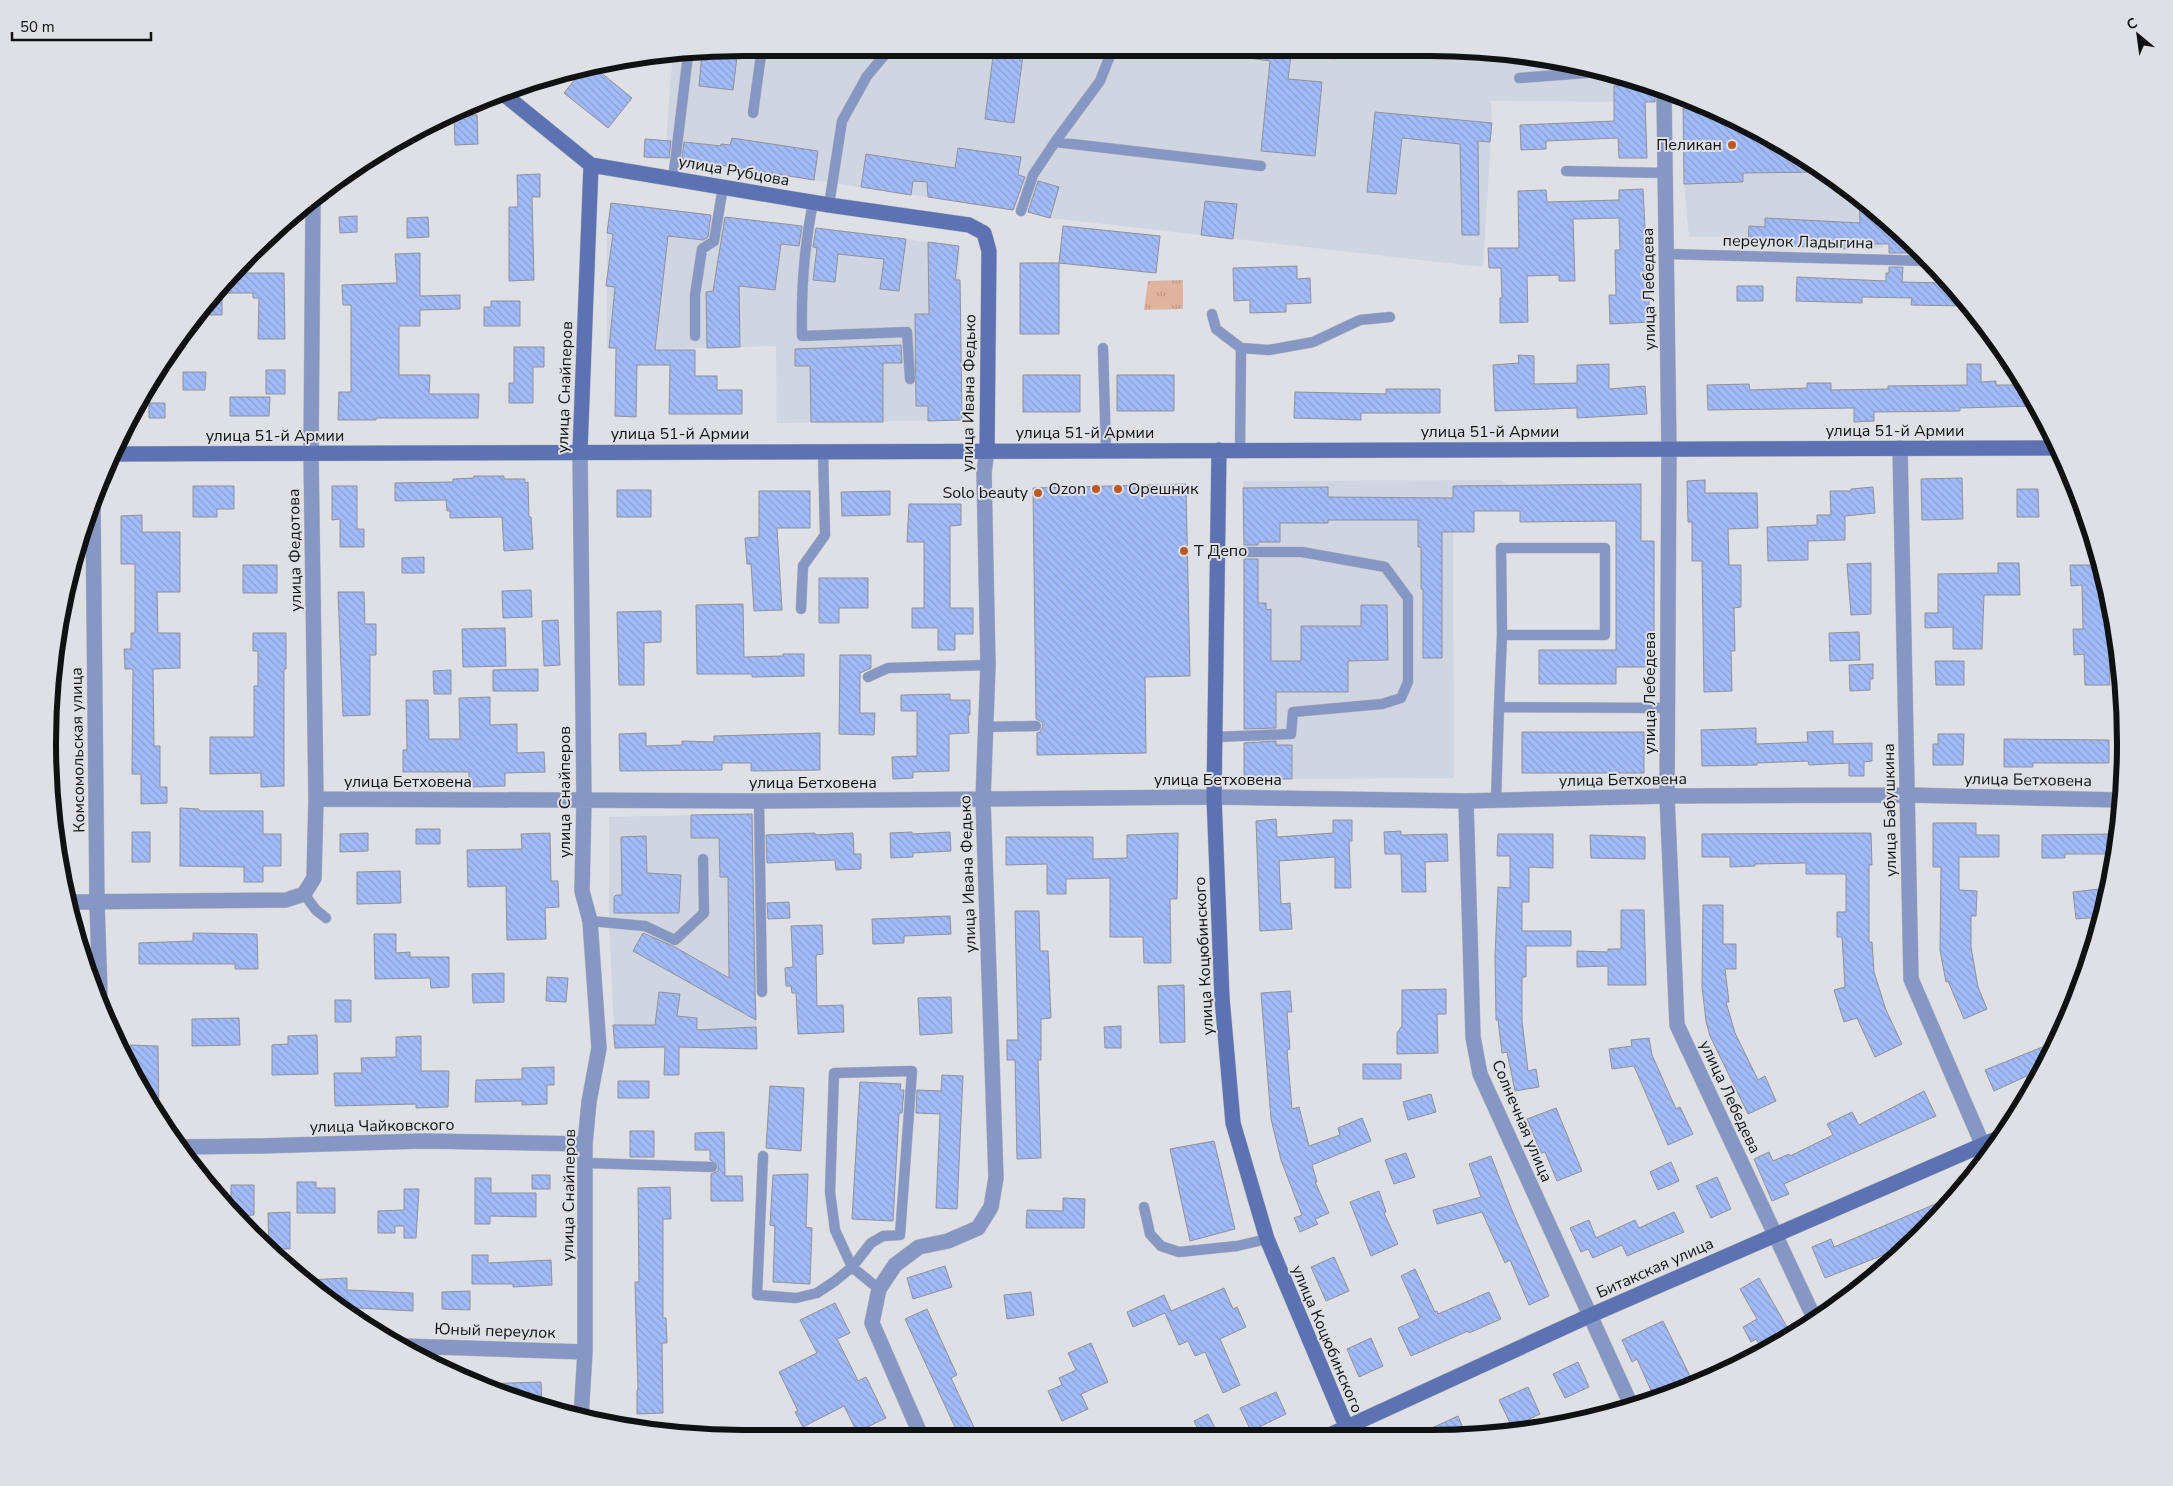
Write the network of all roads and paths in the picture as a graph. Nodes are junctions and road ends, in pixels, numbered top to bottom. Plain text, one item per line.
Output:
1 (761, 56) edge
2 (883, 56) edge
3 (1110, 56) edge
4 (688, 59) edge
5 (1581, 73) edge
6 (1519, 78) dead end
7 (509, 98) edge
8 (1664, 98) edge
9 (753, 113) dead end
10 (1055, 142) junction
11 (591, 165) junction
12 (1261, 166) dead end
13 (1566, 171) dead end
14 (1666, 173) junction
15 (673, 179) junction
16 (723, 187) junction
17 (813, 202) junction
18 (829, 205) junction
19 (313, 208) edge
20 (1021, 211) dead end
21 (984, 233) joint
22 (1667, 254) junction
23 (1919, 261) edge
24 (1212, 314) dead end
25 (1390, 317) dead end
26 (695, 336) dead end
27 (1103, 348) dead end
28 (1241, 348) junction
29 (910, 379) dead end
30 (1900, 448) junction
31 (2050, 448) edge
32 (1219, 450) junction
33 (1240, 450) junction
34 (1669, 450) junction
35 (823, 451) junction
36 (987, 451) junction
37 (1106, 451) junction
38 (580, 452) junction
39 (120, 454) edge
40 (311, 454) junction
41 (93, 522) edge
42 (1217, 552) junction
43 (802, 609) dead end
44 (1502, 634) junction
45 (988, 665) junction
46 (868, 677) dead end
47 (1499, 708) junction
48 (1667, 708) junction
49 (1036, 726) dead end
50 (986, 727) junction
51 (1215, 737) junction
52 (1907, 795) junction
53 (1667, 796) junction
54 (1214, 797) junction
55 (316, 799) junction
56 (584, 800) junction
57 (983, 800) junction
58 (1496, 800) junction
59 (2114, 800) edge
60 (760, 801) junction
61 (1466, 801) junction
62 (703, 859) dead end
63 (304, 894) junction
64 (75, 902) edge
65 (97, 903) junction
66 (326, 918) dead end
67 (590, 921) junction
68 (100, 981) edge
69 (762, 992) dead end
70 (585, 1144) junction
71 (188, 1147) edge
72 (1984, 1148) edge
73 (1982, 1151) edge
74 (763, 1156) dead end
75 (586, 1163) junction
76 (712, 1167) dead end
77 (1144, 1207) dead end
78 (1776, 1234) junction
79 (1266, 1239) junction
80 (852, 1267) junction
81 (879, 1289) junction
82 (1812, 1314) edge
83 (1589, 1316) junction
84 (416, 1346) edge
85 (585, 1352) junction
86 (1628, 1400) edge
87 (581, 1410) edge
88 (919, 1430) edge
89 (1346, 1430) edge
90 (1356, 1430) edge

1 - 9 lane
2 - 18 lane
3 - 10 lane
4 - 15 lane
5 - 6 lane
7 - 11 main road, улица Рубцова
8 - 14 street, улица Лебедева
10 - 12 lane
10 - 20 lane
11 - 15 main road, улица Рубцова
11 - 38 main road, улица Снайперов
13 - 14 lane
14 - 22 street, улица Лебедева
15 - 16 main road, улица Рубцова
16 - 17 main road, улица Рубцова
16 - 26 lane
17 - 18 main road, улица Рубцова
17 - 29 lane
18 - 21 main road, улица Рубцова
19 - 40 street, улица Федотова
21 - 36 main road, улица Ивана Федько
22 - 23 lane, переулок Ладыгина
22 - 34 street, улица Лебедева
24 - 28 lane
25 - 28 lane
27 - 37 lane
28 - 33 lane
30 - 31 main road, улица 51-й Армии
30 - 34 main road, улица 51-й Армии
30 - 52 street, улица Бабушкина
32 - 33 main road, улица 51-й Армии
32 - 37 main road, улица 51-й Армии
32 - 42 main road, улица Коцюбинского
33 - 34 main road, улица 51-й Армии
34 - 48 street, улица Лебедева
35 - 36 main road, улица 51-й Армии
35 - 38 main road, улица 51-й Армии
35 - 43 lane
36 - 37 main road, улица 51-й Армии
36 - 45 street, улица Ивана Федько
38 - 40 main road, улица 51-й Армии
38 - 56 street, улица Снайперов
39 - 40 main road, улица 51-й Армии
40 - 55 street, улица Федотова
41 - 65 street, Комсомольская улица
42 - 51 main road, улица Коцюбинского
42 - 51 lane
44 - 44 lane
44 - 47 lane
45 - 46 lane
45 - 50 street, улица Ивана Федько
47 - 48 lane
47 - 58 lane
48 - 53 street, улица Лебедева
49 - 50 lane
50 - 57 street, улица Ивана Федько
51 - 54 main road, улица Коцюбинского
52 - 53 street, улица Бетховена
52 - 59 street, улица Бетховена
52 - 72 street, улица Бабушкина
53 - 58 street, улица Бетховена
53 - 78 street, улица Лебедева
54 - 57 street, улица Бетховена
54 - 61 street, улица Бетховена
54 - 79 main road, улица Коцюбинского
55 - 56 street, улица Бетховена
55 - 63 street, улица Федотова
56 - 60 street, улица Бетховена
56 - 67 street, улица Снайперов
57 - 60 street, улица Бетховена
57 - 81 street, улица Ивана Федько
58 - 61 street, улица Бетховена
60 - 69 lane
61 - 83 street, Солнечная улица
62 - 67 lane
63 - 65 street
63 - 66 lane
64 - 65 street
65 - 68 street, Комсомольская улица
67 - 70 street, улица Снайперов
70 - 71 street, улица Чайковского
70 - 75 street, улица Снайперов
73 - 78 main road, Битакская улица
74 - 80 lane
75 - 76 lane
75 - 85 street, улица Снайперов
77 - 79 lane
78 - 82 street, улица Лебедева
78 - 83 main road, Битакская улица
79 - 89 main road, улица Коцюбинского
80 - 80 lane
80 - 81 lane
81 - 88 street, улица Ивана Федько
83 - 86 street, Солнечная улица
83 - 90 main road, Битакская улица
84 - 85 street, Юный переулок
85 - 87 street, улица Снайперов

